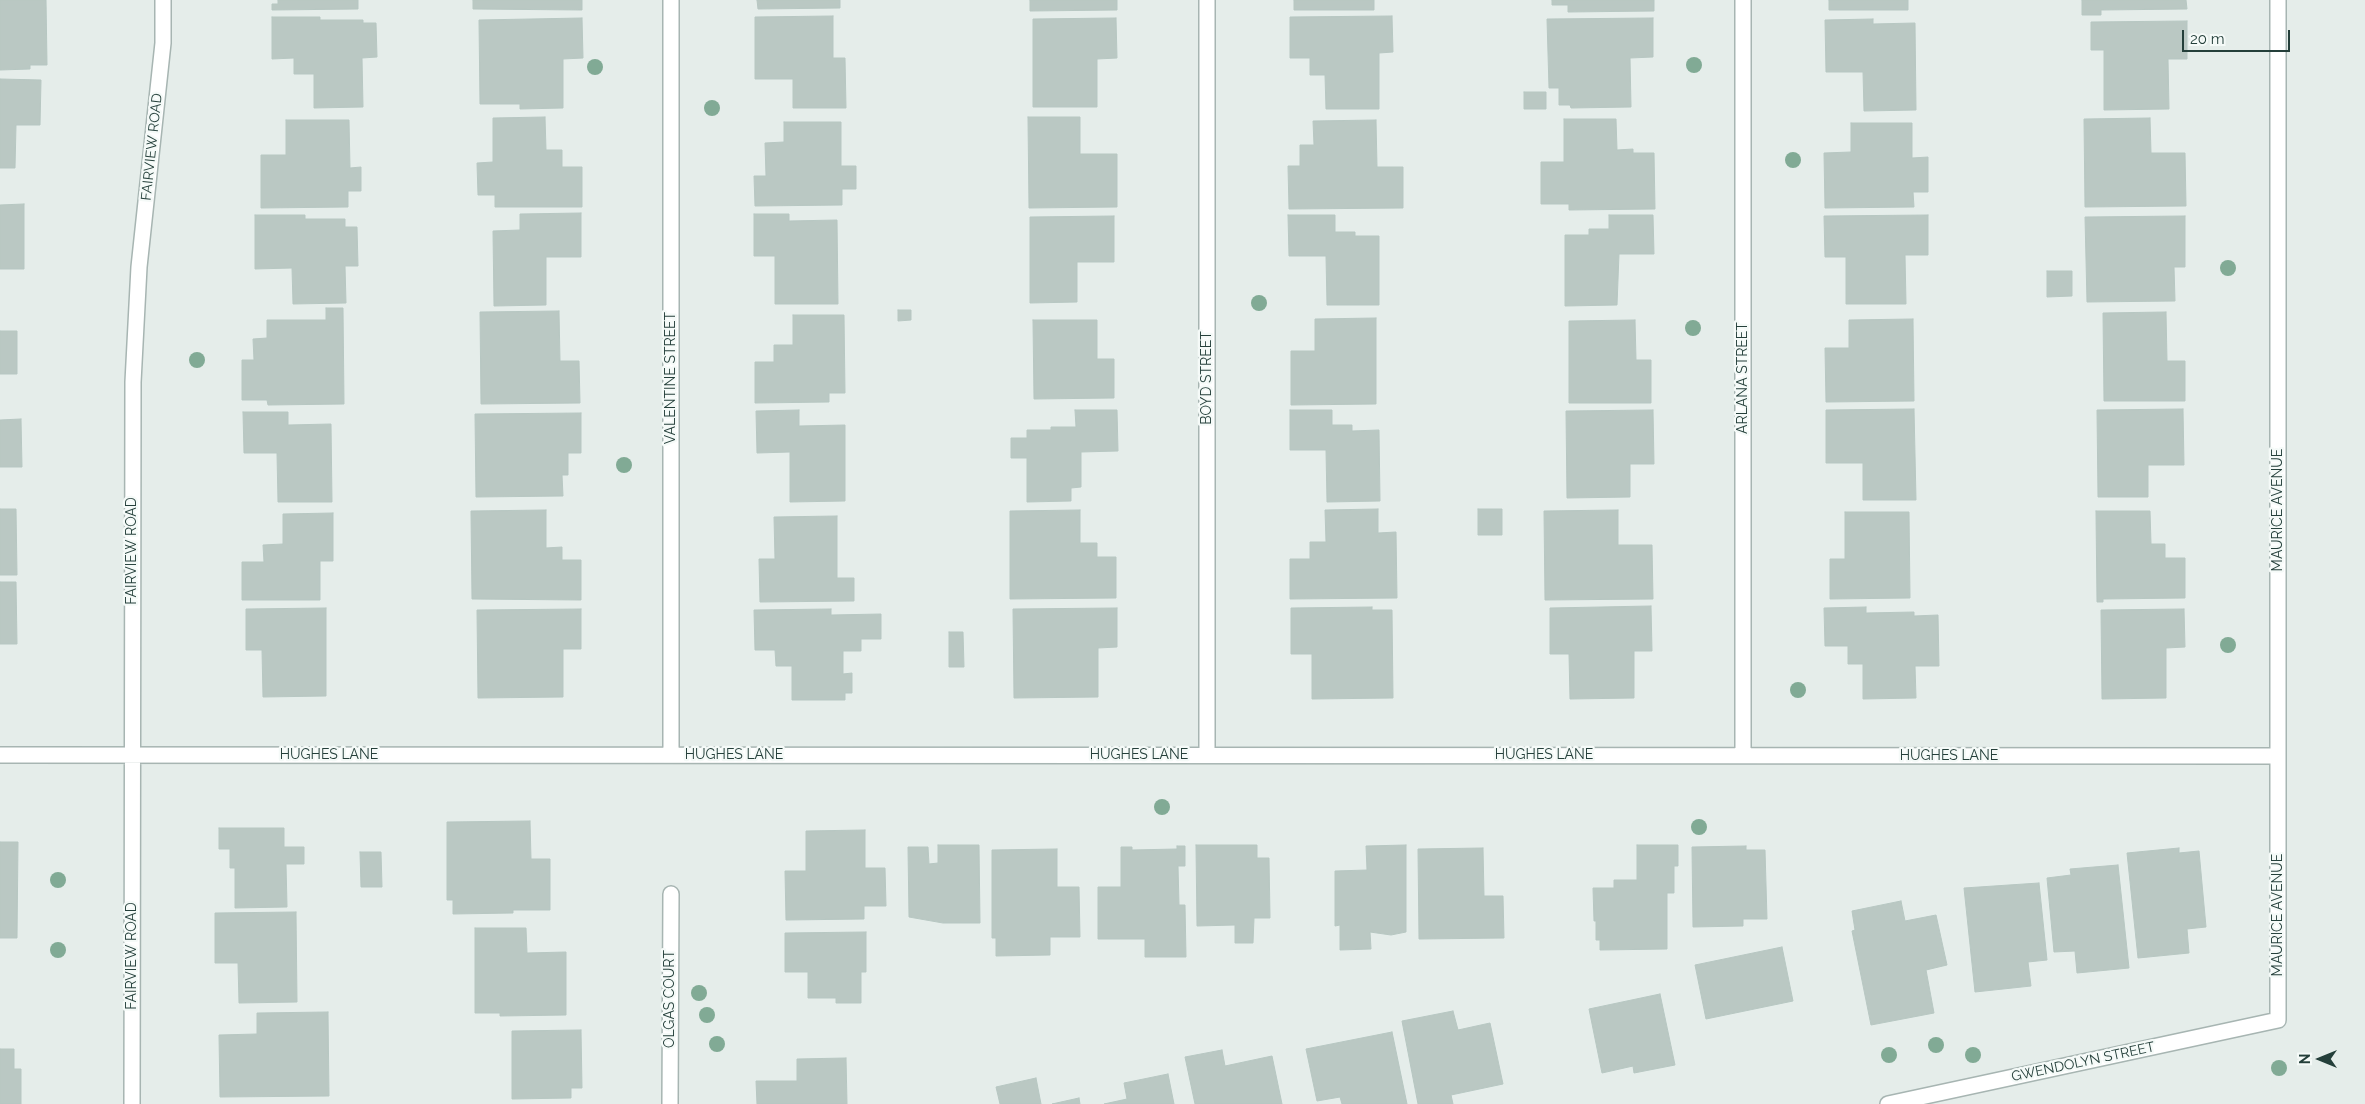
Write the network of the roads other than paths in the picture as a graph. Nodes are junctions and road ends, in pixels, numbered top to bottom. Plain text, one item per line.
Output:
1 (163, 0) edge
2 (671, 0) edge
3 (1207, 0) edge
4 (1743, 0) edge
5 (2278, 0) edge
6 (0, 755) edge
7 (132, 755) junction
8 (671, 755) junction
9 (1207, 755) junction
10 (1743, 756) junction
11 (2278, 756) junction
12 (671, 894) dead end
13 (2278, 1020) joint
14 (132, 1104) edge
15 (670, 1104) edge
16 (1888, 1104) edge

1 - 7 street, FAIRVIEW ROAD
2 - 8 street, VALENTINE STREET
3 - 9 street, BOYD STREET
4 - 10 street, ARLANA STREET
5 - 11 street, MAURICE AVENUE
6 - 7 street, HUGHES LANE
7 - 8 street, HUGHES LANE
7 - 14 street, FAIRVIEW ROAD
8 - 9 street, HUGHES LANE
9 - 10 street, HUGHES LANE
10 - 11 street, HUGHES LANE
11 - 13 street, MAURICE AVENUE
12 - 15 street, OLGAS COURT
13 - 16 street, GWENDOLYN STREET

